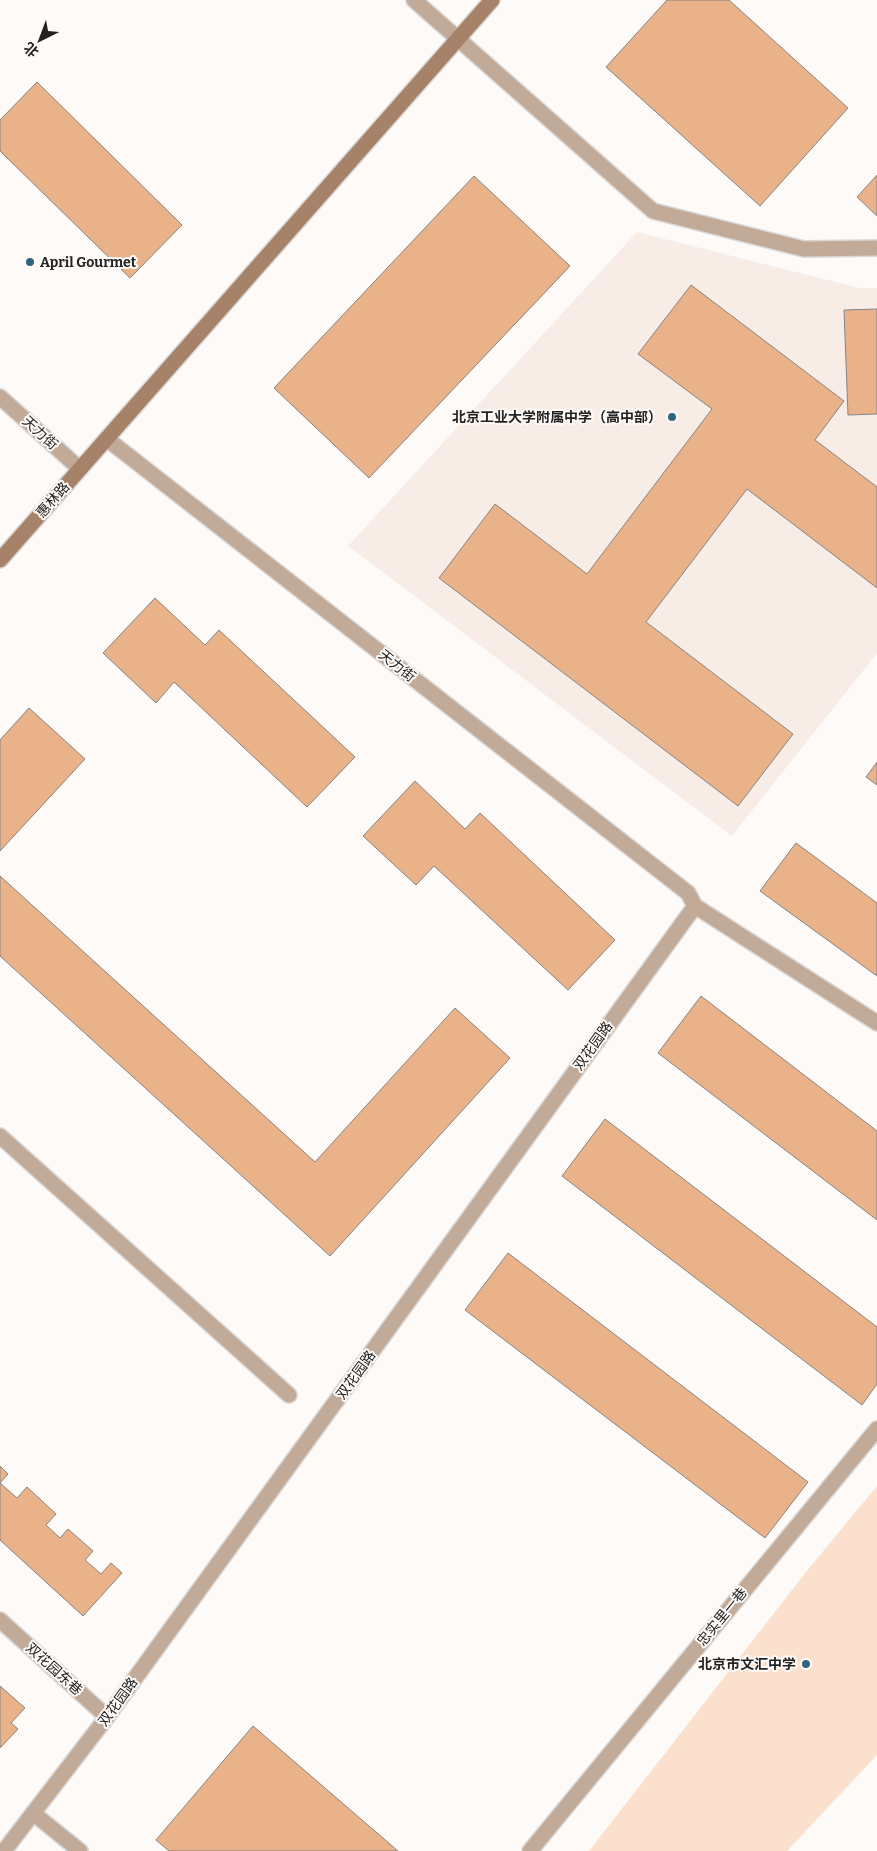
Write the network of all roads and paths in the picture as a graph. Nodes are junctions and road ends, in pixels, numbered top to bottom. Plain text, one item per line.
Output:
1 (414, 0) edge
2 (492, 0) edge
3 (458, 40) junction
4 (877, 248) edge
5 (0, 397) edge
6 (107, 439) junction
7 (80, 469) junction
8 (0, 560) edge
9 (691, 900) junction
10 (877, 1023) edge
11 (0, 1136) edge
12 (289, 1395) dead end
13 (877, 1429) edge
14 (0, 1620) edge
15 (108, 1717) junction
16 (33, 1814) junction
17 (4, 1851) edge
18 (80, 1851) edge
19 (530, 1851) edge

1 - 3 street
2 - 3 main road, 惠林路
3 - 4 street
3 - 6 main road, 惠林路
5 - 7 street, 天力街
6 - 7 main road, 惠林路
6 - 9 street, 天力街
7 - 8 main road, 惠林路
9 - 10 street, 天力街
9 - 15 street, 双花园路
11 - 12 street
13 - 19 street, 忠实里一巷
14 - 15 street, 双花园东巷
15 - 16 street, 双花园路
16 - 17 street, 双花园路
16 - 18 street

